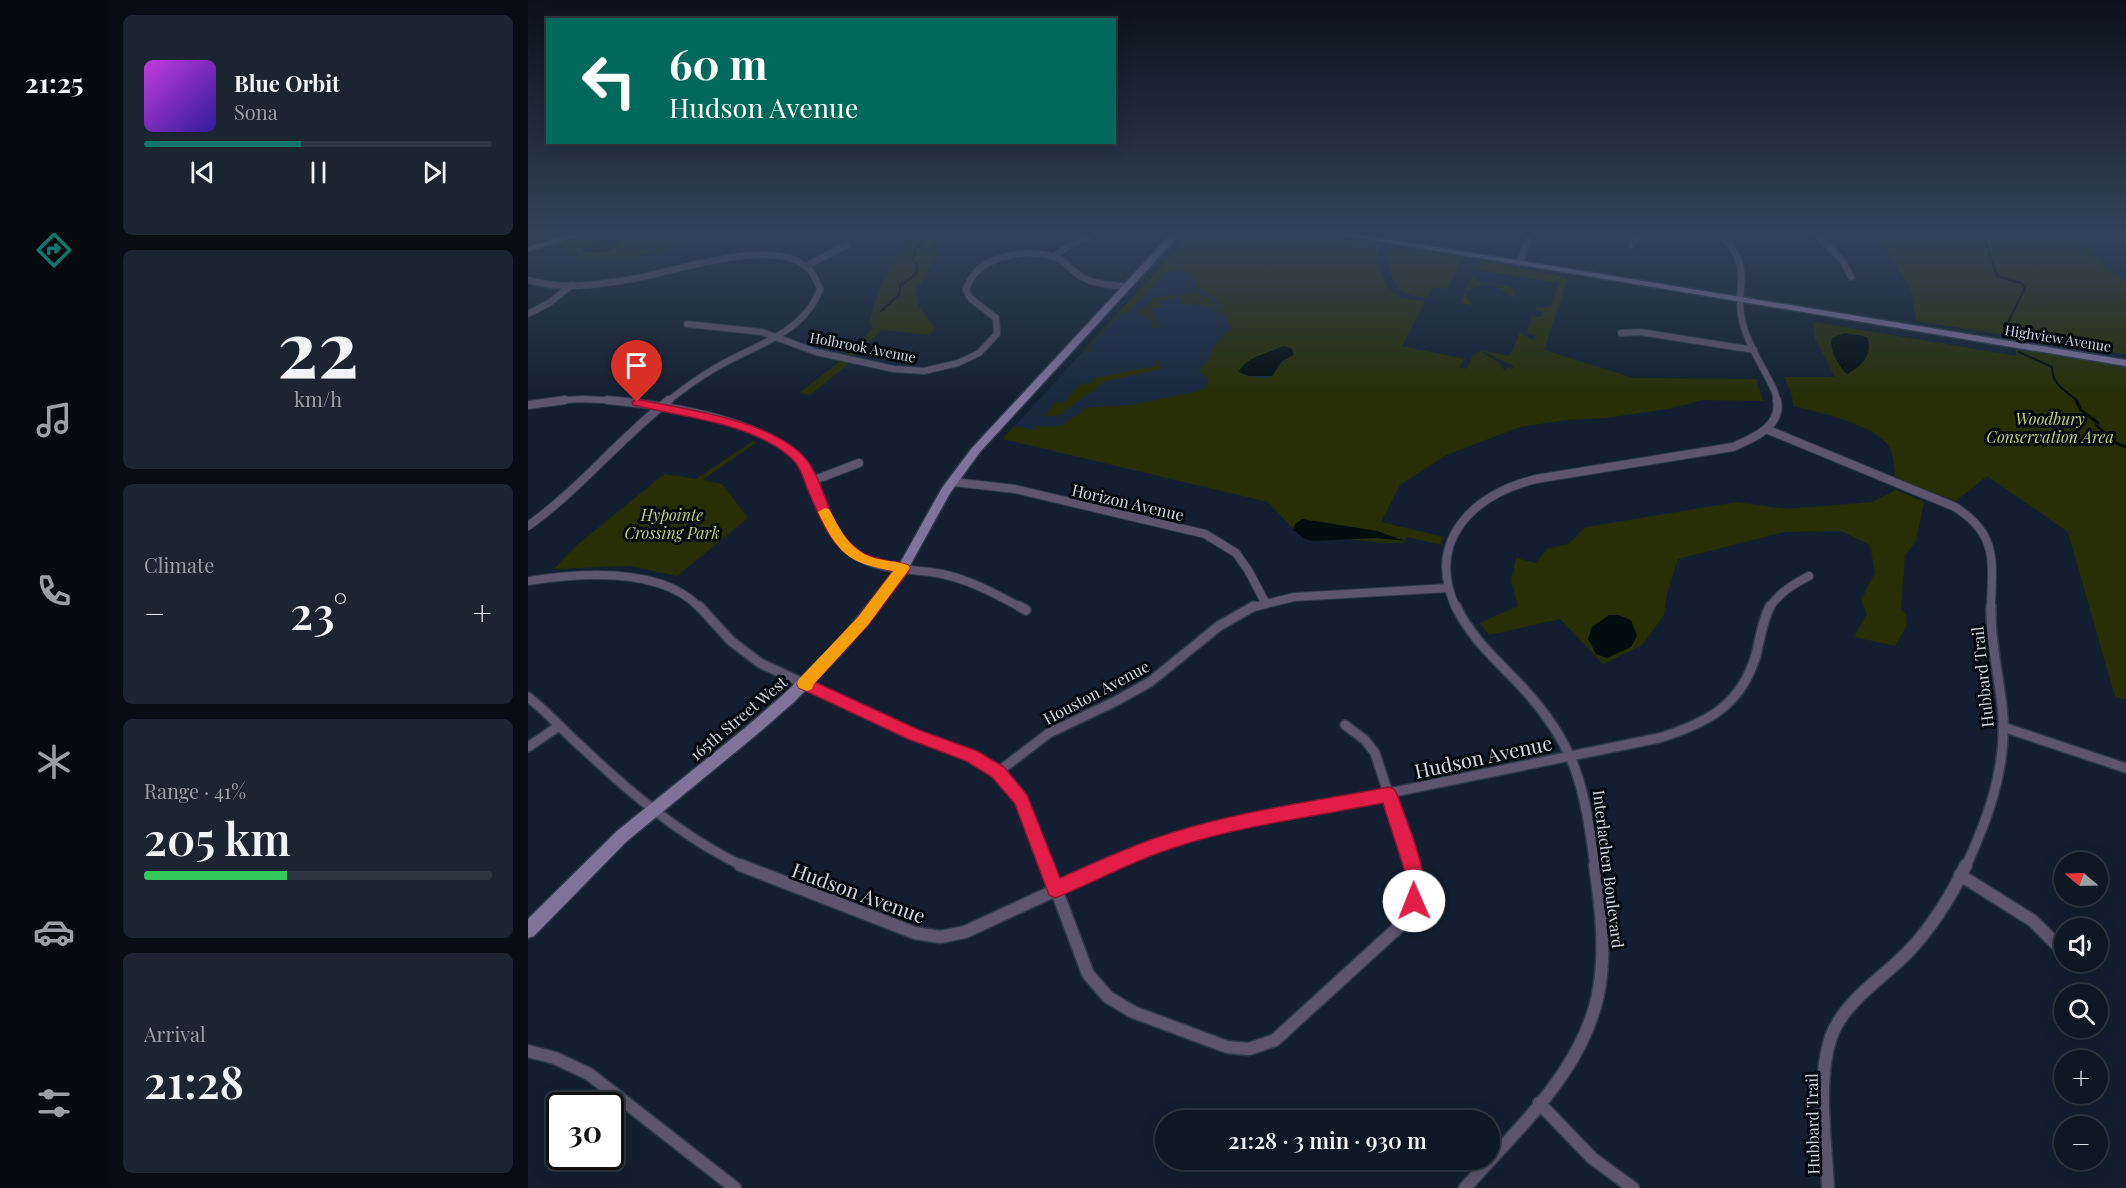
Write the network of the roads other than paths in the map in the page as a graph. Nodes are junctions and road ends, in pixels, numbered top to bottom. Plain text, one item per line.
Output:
1 (565, 290) edge
2 (818, 290) edge
3 (967, 290) edge
4 (1124, 290) edge
5 (1683, 290) edge
6 (1740, 290) edge
7 (1740, 300) junction
8 (528, 314) edge
9 (687, 324) dead end
10 (1622, 333) dead end
11 (775, 337) junction
12 (1754, 351) junction
13 (2126, 363) edge
14 (528, 405) edge
15 (663, 407) junction
16 (1766, 429) junction
17 (859, 463) dead end
18 (812, 481) junction
19 (953, 482) junction
20 (528, 526) edge
21 (903, 568) junction
22 (1809, 576) dead end
23 (528, 581) edge
24 (1448, 588) junction
25 (1265, 602) junction
26 (1026, 610) dead end
27 (804, 684) junction
28 (528, 697) edge
29 (1345, 725) dead end
30 (559, 726) junction
31 (2003, 727) junction
32 (528, 747) edge
33 (1572, 756) junction
34 (2126, 768) edge
35 (998, 772) junction
36 (1389, 794) junction
37 (654, 808) junction
38 (1960, 874) junction
39 (1055, 889) junction
40 (528, 930) edge
41 (2054, 942) edge
42 (528, 1051) edge
43 (1539, 1102) junction
44 (735, 1188) edge
45 (1465, 1188) edge
46 (1634, 1188) edge
47 (1828, 1188) edge

1 - 8 street
2 - 11 street
3 - 11 street, Holbrook Avenue
4 - 19 street, 165th Street West
5 - 7 street, Highview Avenue
6 - 7 street
7 - 12 street
7 - 13 street, Highview Avenue
9 - 11 street, Holbrook Avenue
10 - 12 street
11 - 15 street
12 - 16 street
14 - 15 street
15 - 18 street
15 - 20 street
16 - 24 street, Interlachen Boulevard
16 - 31 street, Hubbard Trail
17 - 18 street
18 - 21 street
19 - 21 street, 165th Street West
19 - 25 street, Horizon Avenue
21 - 26 street
21 - 27 street, 165th Street West
22 - 33 street, Hudson Avenue
23 - 27 street
24 - 25 street, Houston Avenue
24 - 33 street, Interlachen Boulevard
25 - 35 street, Houston Avenue
27 - 35 street
27 - 37 street, 165th Street West
28 - 30 street, Hudson Avenue
29 - 36 street
30 - 32 street
30 - 37 street, Hudson Avenue
31 - 34 street
31 - 38 street, Hubbard Trail
33 - 36 street, Hudson Avenue
33 - 43 street, Interlachen Boulevard
35 - 39 street
36 - 39 street, Hudson Avenue
36 - 39 street
37 - 39 street, Hudson Avenue
37 - 40 street, 165th Street West
38 - 41 street
38 - 47 street, Hubbard Trail
42 - 44 street
43 - 45 street, Interlachen Boulevard
43 - 46 street

